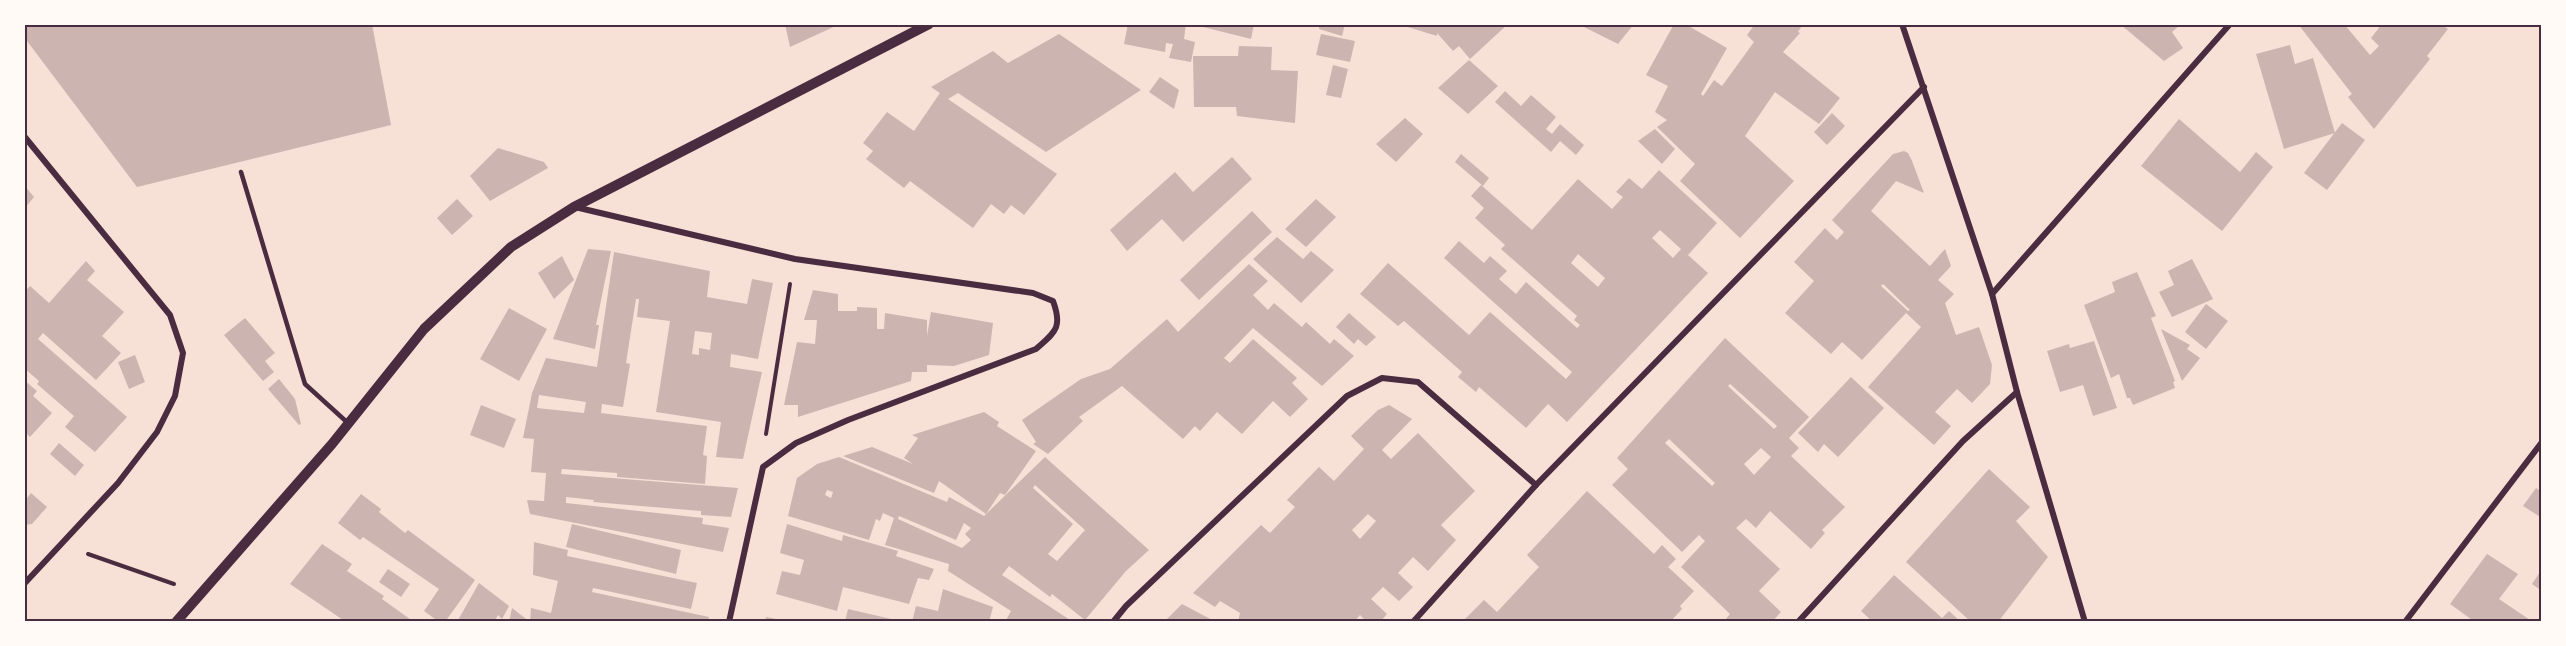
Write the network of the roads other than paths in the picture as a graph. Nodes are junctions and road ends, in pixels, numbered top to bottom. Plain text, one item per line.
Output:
1 (928, 24) edge
2 (1902, 24) edge
3 (2230, 24) edge
4 (1924, 87) junction
5 (24, 136) edge
6 (241, 172) dead end
7 (574, 207) junction
8 (1992, 294) junction
9 (2017, 392) junction
10 (349, 424) junction
11 (2542, 442) edge
12 (1536, 486) junction
13 (24, 582) edge
14 (176, 622) edge
15 (729, 622) edge
16 (1113, 622) edge
17 (1413, 622) edge
18 (1798, 622) edge
19 (2085, 622) edge
20 (2404, 622) edge

1 - 7 street
2 - 4 street
3 - 8 street
4 - 8 street
4 - 12 street
5 - 13 street
6 - 10 lane
7 - 10 street
7 - 15 street
8 - 9 street
9 - 18 street
9 - 19 street
10 - 14 street
11 - 20 street
12 - 16 street
12 - 17 street

